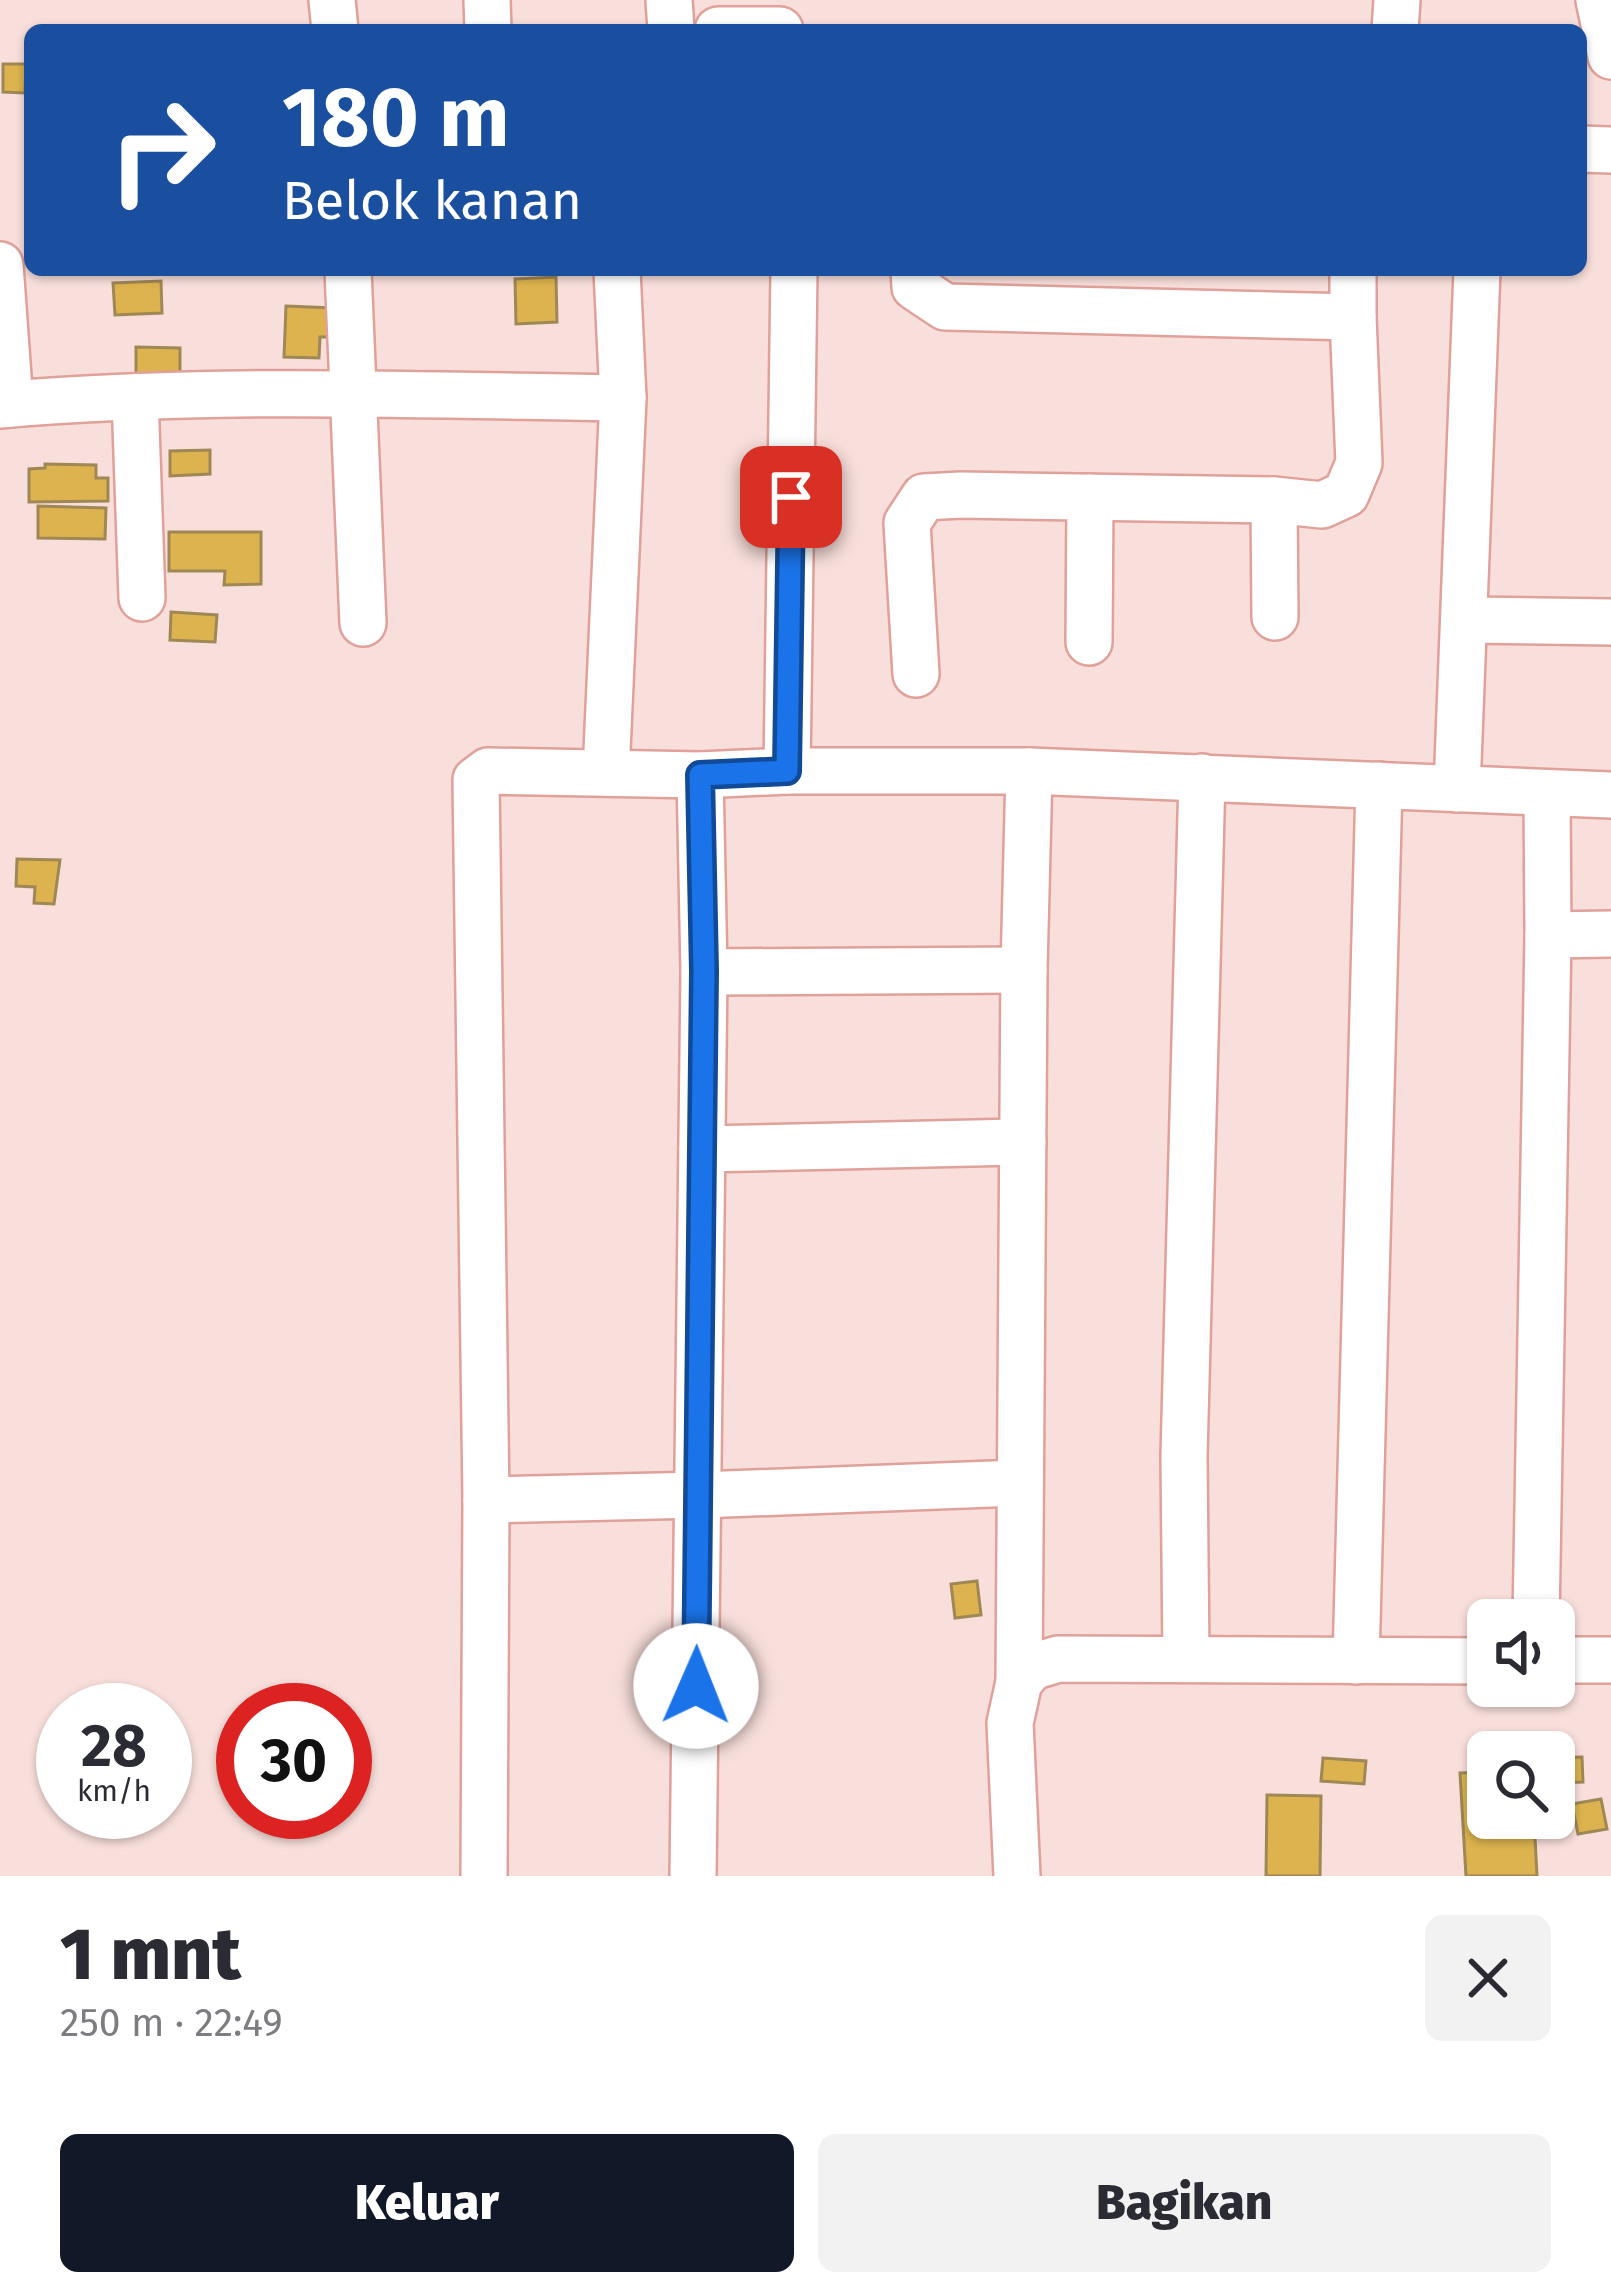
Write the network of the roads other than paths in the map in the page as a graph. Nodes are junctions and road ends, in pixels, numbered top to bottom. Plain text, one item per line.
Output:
1 (1599, 0) edge
2 (1611, 56) edge
3 (0, 265) edge
4 (348, 276) edge
5 (617, 276) edge
6 (794, 276) edge
7 (914, 276) edge
8 (1353, 276) edge
9 (1477, 276) edge
10 (1353, 317) junction
11 (353, 394) junction
12 (135, 397) junction
13 (623, 398) junction
14 (5, 405) edge
15 (1090, 497) junction
16 (1274, 500) junction
17 (142, 598) dead end
18 (1276, 617) dead end
19 (1464, 620) junction
20 (1611, 622) edge
21 (363, 623) dead end
22 (1089, 642) dead end
23 (916, 674) dead end
24 (1029, 770) junction
25 (787, 771) junction
26 (606, 773) junction
27 (700, 775) junction
28 (1202, 777) junction
29 (1379, 785) junction
30 (1457, 790) junction
31 (1547, 795) junction
32 (1611, 796) edge
33 (1611, 934) edge
34 (1548, 935) junction
35 (1024, 970) junction
36 (704, 971) junction
37 (1023, 1142) junction
38 (702, 1149) junction
39 (1020, 1483) junction
40 (700, 1495) junction
41 (486, 1500) junction
42 (1536, 1599) edge
43 (1186, 1659) junction
44 (1575, 1660) edge
45 (1611, 1660) edge
46 (1356, 1661) junction
47 (1467, 1661) edge
48 (1018, 1682) junction
49 (484, 1876) edge
50 (693, 1876) edge
51 (1017, 1876) edge

1 - 2 street
3 - 14 street
4 - 11 street
5 - 13 street
6 - 25 street
7 - 10 street
8 - 10 street
9 - 19 street
10 - 16 street
11 - 12 street
11 - 13 street
11 - 21 street
12 - 14 street
12 - 17 street
13 - 26 street
15 - 16 street
15 - 22 street
15 - 23 street
16 - 18 street
19 - 20 street
19 - 30 street
24 - 25 street
24 - 28 street
24 - 35 street
25 - 27 street
26 - 27 street
26 - 41 street
27 - 36 street
28 - 29 street
28 - 43 street
29 - 30 street
29 - 46 street
30 - 31 street
31 - 32 street
31 - 34 street
33 - 34 street
34 - 42 street
35 - 36 street
35 - 37 street
36 - 38 street
37 - 38 street
37 - 39 street
38 - 40 street
39 - 40 street
39 - 48 street
40 - 41 street
40 - 50 street
41 - 49 street
43 - 46 street
43 - 48 street
44 - 45 street
46 - 47 street
48 - 51 street

